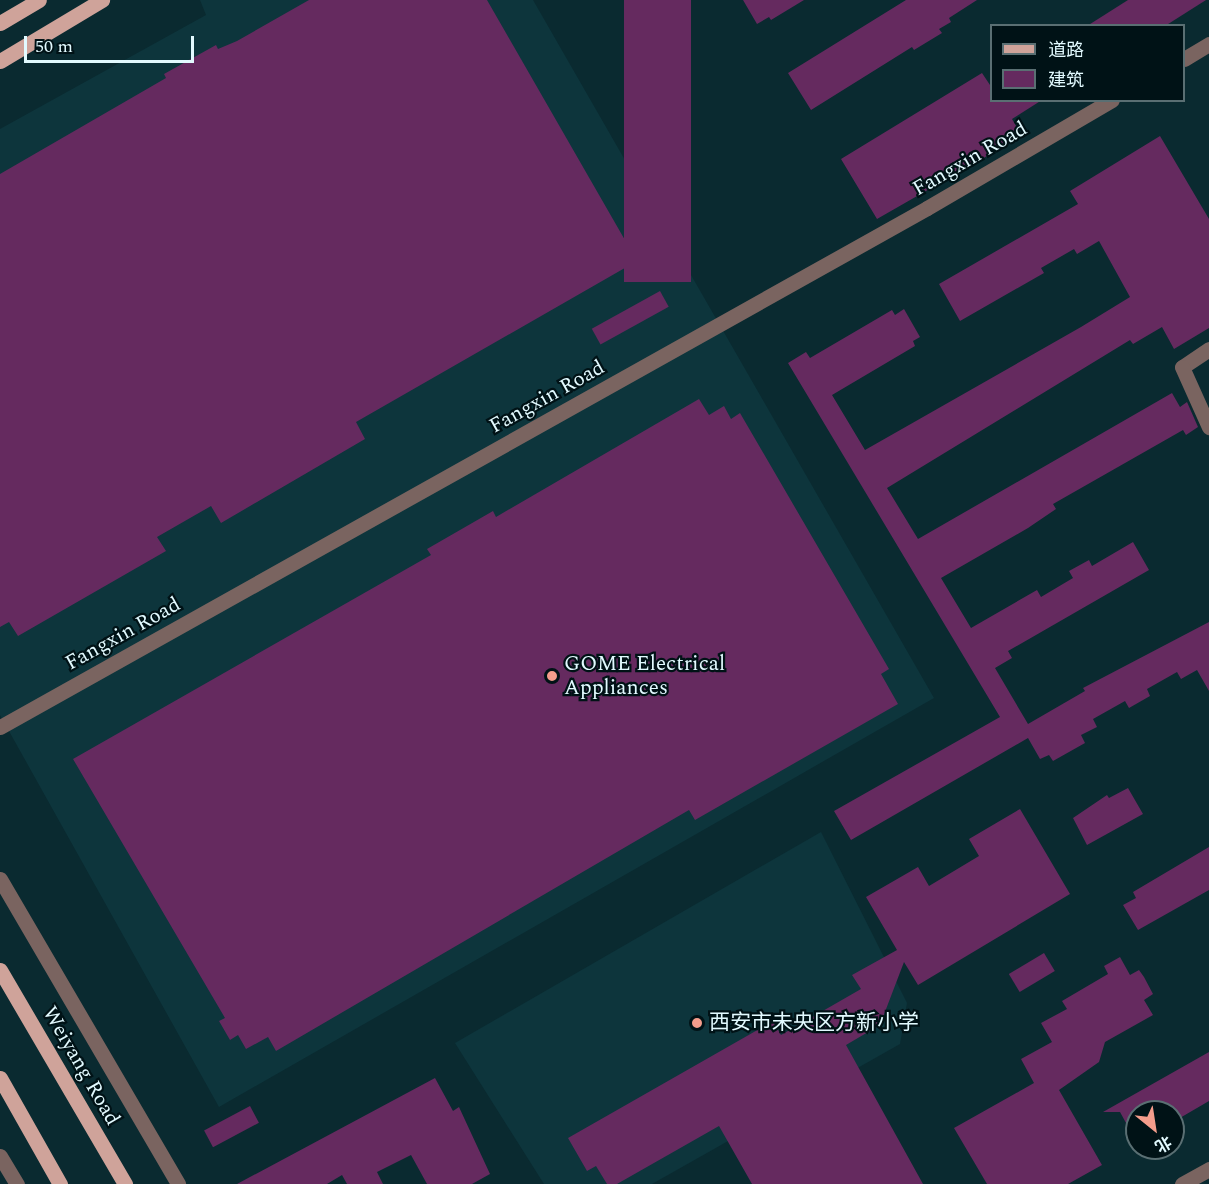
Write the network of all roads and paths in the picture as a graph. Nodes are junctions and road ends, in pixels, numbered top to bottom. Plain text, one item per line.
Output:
1 (39, 0) edge
2 (102, 0) edge
3 (0, 23) edge
4 (1209, 44) edge
5 (1185, 58) edge
6 (0, 61) edge
7 (1109, 102) edge
8 (1209, 349) edge
9 (1209, 428) edge
10 (0, 727) edge
11 (0, 879) edge
12 (0, 970) edge
13 (0, 1078) edge
14 (0, 1156) edge
15 (1209, 1169) edge
16 (16, 1184) edge
17 (60, 1184) edge
18 (125, 1184) edge
19 (178, 1184) edge
20 (1182, 1184) edge

1 - 3 main road
2 - 6 main road
4 - 5 street
7 - 10 street, Fangxin Road
8 - 9 street
11 - 19 street
12 - 18 main road, Weiyang Road
13 - 17 main road
14 - 16 street
15 - 20 street

